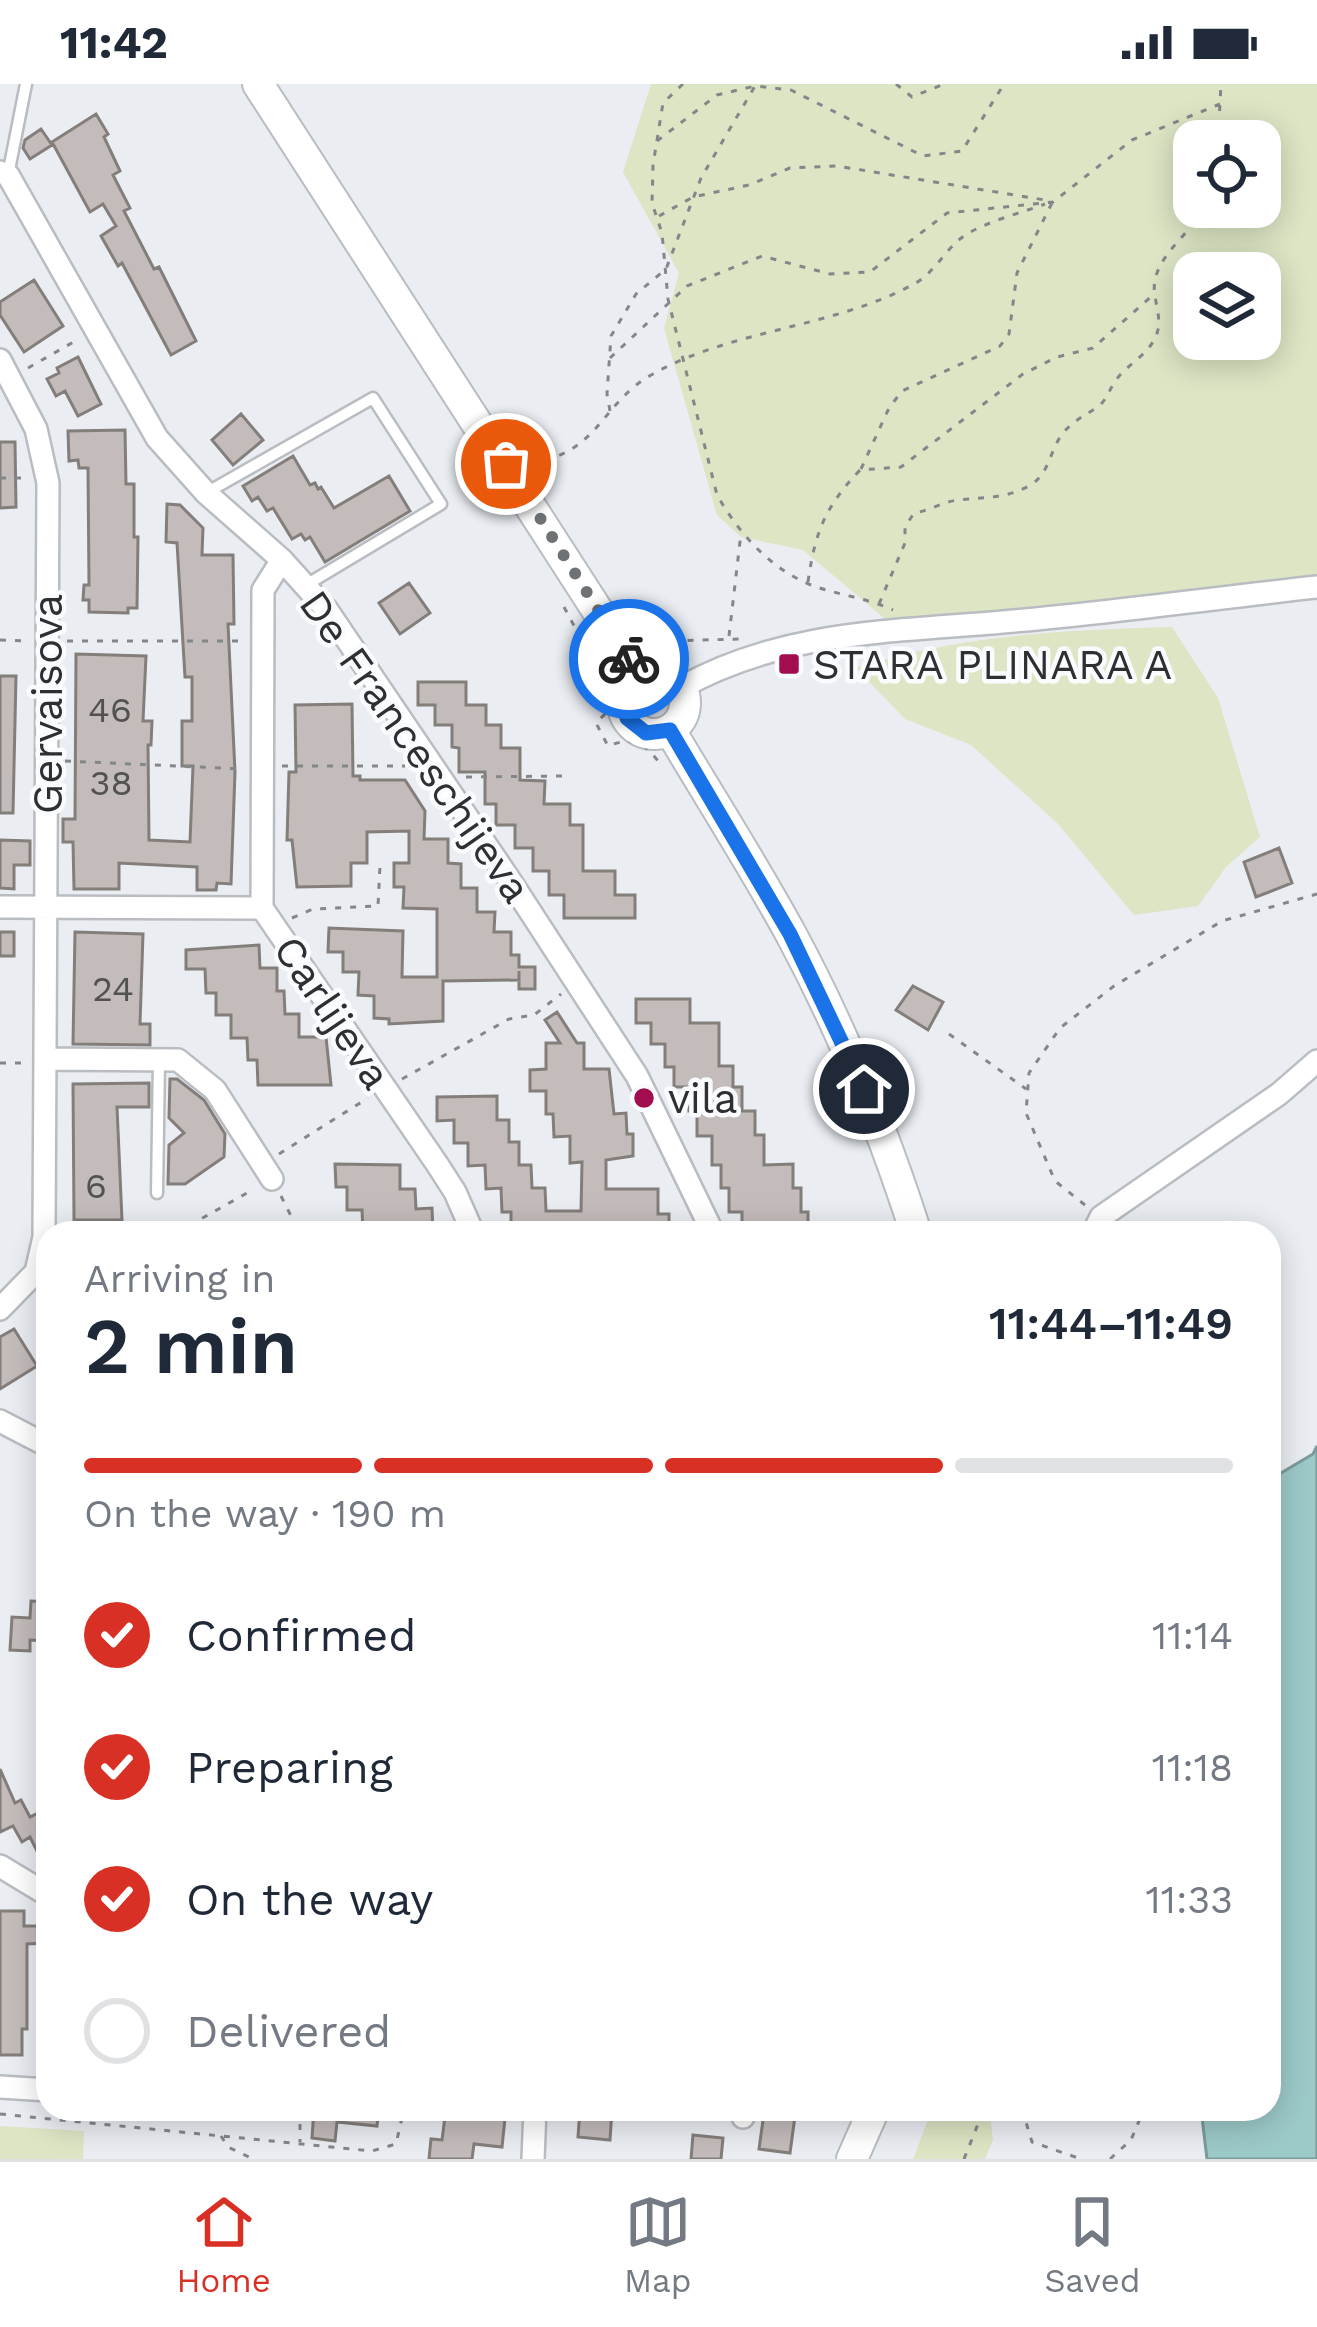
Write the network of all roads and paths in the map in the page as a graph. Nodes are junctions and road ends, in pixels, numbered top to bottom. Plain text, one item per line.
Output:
1 (26, 84) edge
2 (258, 84) edge
3 (683, 84) edge
4 (896, 84) edge
5 (944, 84) edge
6 (1004, 84) edge
7 (1221, 84) edge
8 (756, 85) edge
9 (1220, 104) junction
10 (1219, 120) edge
11 (657, 141) junction
12 (4, 174) edge
13 (693, 197) junction
14 (1053, 202) junction
15 (657, 217) junction
16 (1190, 228) edge
17 (666, 269) junction
18 (1155, 294) junction
19 (668, 303) junction
20 (96, 329) junction
21 (610, 358) junction
22 (682, 359) junction
23 (5, 369) edge
24 (610, 412) junction
25 (506, 464) junction
26 (860, 470) junction
27 (0, 478) edge
28 (47, 478) junction
29 (206, 493) junction
30 (741, 531) junction
31 (282, 560) junction
32 (807, 584) junction
33 (306, 585) junction
34 (1317, 587) edge
35 (556, 595) dead end
36 (879, 604) junction
37 (927, 626) junction
38 (866, 633) junction
39 (646, 634) dead end
40 (729, 637) junction
41 (0, 640) edge
42 (749, 640) dead end
43 (47, 641) junction
44 (263, 642) junction
45 (726, 663) junction
46 (639, 675) junction
47 (682, 687) junction
48 (670, 730) junction
49 (47, 761) junction
50 (263, 768) junction
51 (437, 772) junction
52 (666, 774) dead end
53 (562, 776) dead end
54 (380, 866) dead end
55 (1317, 894) edge
56 (0, 907) edge
57 (46, 907) junction
58 (268, 916) junction
59 (577, 984) junction
60 (949, 1034) dead end
61 (159, 1060) junction
62 (45, 1061) junction
63 (1317, 1061) edge
64 (0, 1063) edge
65 (385, 1088) junction
66 (1028, 1090) junction
67 (267, 1172) junction
68 (157, 1193) dead end
69 (44, 1221) edge
70 (194, 1221) edge
71 (293, 1221) edge
72 (468, 1221) edge
73 (707, 1221) edge
74 (912, 1221) edge
75 (1093, 1221) edge
76 (1103, 1221) edge
77 (36, 1272) edge
78 (0, 1309) edge
79 (0, 1421) edge
80 (36, 1440) edge
81 (0, 1866) edge
82 (36, 1888) edge
83 (0, 2087) edge
84 (36, 2089) edge
85 (0, 2114) edge
86 (36, 2117) edge
87 (76, 2121) edge
88 (300, 2121) edge
89 (401, 2121) edge
90 (535, 2121) edge
91 (868, 2121) edge
92 (979, 2121) edge
93 (1026, 2121) edge
94 (1139, 2121) edge
95 (220, 2135) junction
96 (300, 2144) junction
97 (372, 2151) junction
98 (253, 2159) edge
99 (372, 2159) edge
100 (533, 2159) edge
101 (851, 2159) edge
102 (964, 2159) edge
103 (1081, 2159) edge
104 (1110, 2159) edge

1 - 12 lane
2 - 25 main road
3 - 11 path
4 - 5 path
6 - 8 path
7 - 9 path
8 - 11 path
8 - 13 path
9 - 10 path
9 - 14 path
11 - 15 path
12 - 20 street, De Franceschijeva
13 - 14 path
13 - 15 path
13 - 17 path
14 - 19 path
14 - 22 path
14 - 26 path
15 - 17 path
16 - 18 path
17 - 19 path
17 - 21 path
18 - 26 path
18 - 36 path
19 - 21 path
19 - 22 path
20 - 23 path
20 - 29 street, De Franceschijeva
21 - 24 path
22 - 24 path
22 - 30 path
23 - 28 street, Gervaisova
24 - 25 path
25 - 46 main road
26 - 32 path
27 - 28 path
28 - 43 street, Gervaisova
29 - 31 street, De Franceschijeva
29 - 33 lane
30 - 32 path
30 - 40 path
31 - 33 street, De Franceschijeva
31 - 44 street, Carlijeva
32 - 36 path
33 - 51 street, De Franceschijeva
34 - 37 street
35 - 52 path
36 - 37 path
36 - 38 path
37 - 38 street
38 - 45 street
39 - 40 path
40 - 42 path
40 - 45 path
41 - 43 path
43 - 44 path
43 - 49 street, Gervaisova
44 - 50 street, Carlijeva
45 - 47 street
46 - 47 main road
46 - 48 main road
47 - 48 main road
48 - 74 main road
49 - 50 path
49 - 57 street, Gervaisova
50 - 51 path
50 - 58 street, Carlijeva
51 - 53 path
51 - 59 street, De Franceschijeva
54 - 58 path
55 - 66 path
56 - 57 street
57 - 58 street
57 - 62 street, Gervaisova
58 - 65 street, Carlijeva
59 - 65 path
59 - 73 street, De Franceschijeva
60 - 66 path
61 - 62 street
61 - 67 street
61 - 68 lane
62 - 64 path
62 - 69 street, Gervaisova
63 - 76 street
65 - 67 path
65 - 72 street, Carlijeva
66 - 75 path
67 - 70 path
67 - 71 path
77 - 78 street, Gervaisova
79 - 80 street
81 - 82 street
83 - 84 street
85 - 86 path
87 - 95 path
88 - 96 path
89 - 97 path
90 - 100 street
91 - 101 main road
92 - 102 path
93 - 103 path
94 - 104 path
95 - 96 path
95 - 98 path
96 - 97 path
97 - 99 path

